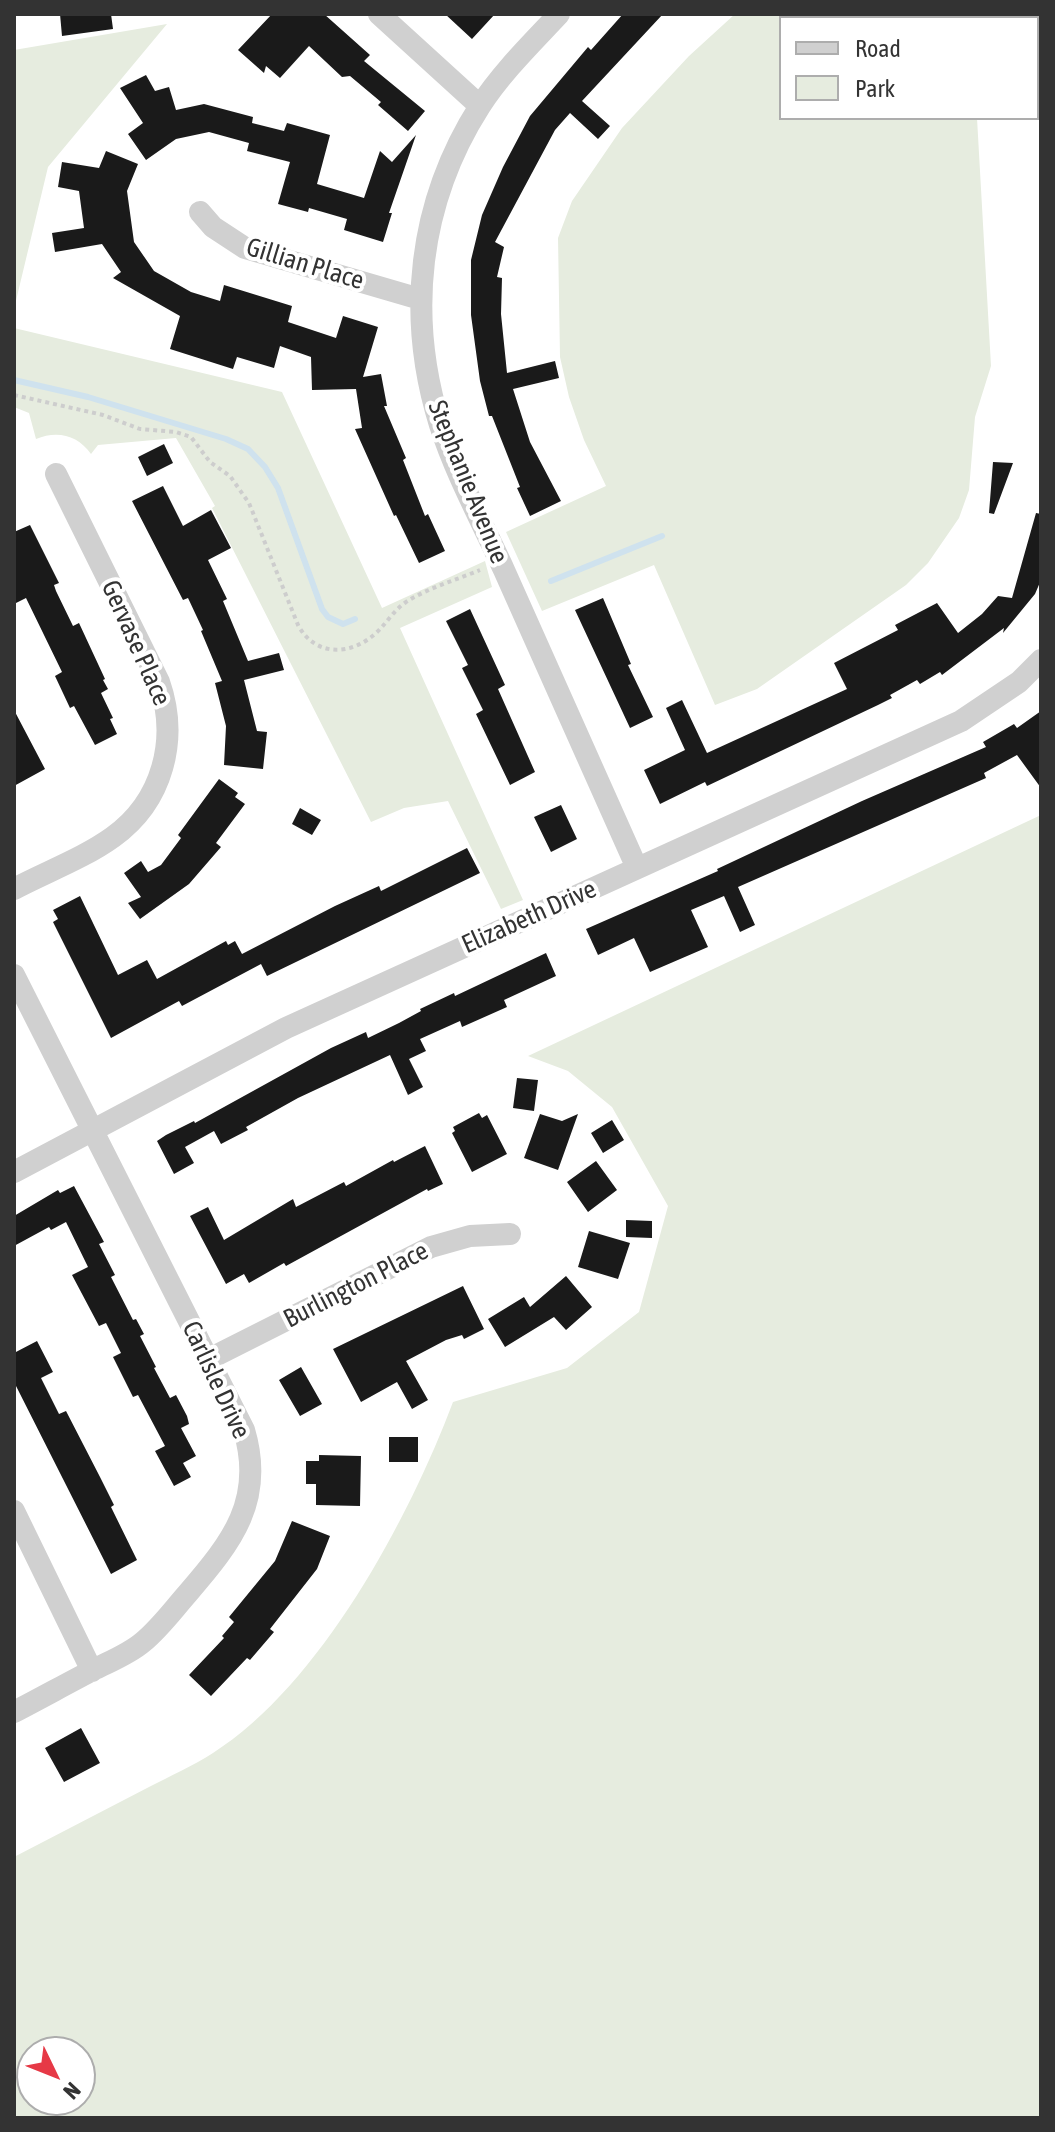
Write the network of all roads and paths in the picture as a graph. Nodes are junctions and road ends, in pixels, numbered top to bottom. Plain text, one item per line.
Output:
1 (379, 14) edge
2 (559, 14) edge
3 (480, 106) junction
4 (200, 212) dead end
5 (420, 299) junction
6 (14, 395) edge
7 (56, 474) dead end
8 (500, 561) junction
9 (1041, 660) edge
10 (637, 868) junction
11 (14, 889) edge
12 (14, 975) edge
13 (91, 1131) junction
14 (14, 1172) edge
15 (510, 1234) dead end
16 (209, 1359) junction
17 (14, 1511) edge
18 (92, 1671) junction
19 (14, 1712) edge

1 - 3 street
2 - 3 street, Stephanie Avenue
3 - 5 street, Stephanie Avenue
4 - 5 street, Gillian Place
5 - 8 street, Stephanie Avenue
6 - 8 path
7 - 11 street, Gervase Place
8 - 10 street, Stephanie Avenue
9 - 10 street, Elizabeth Drive
10 - 13 street, Elizabeth Drive
12 - 13 street, Carlisle Drive
13 - 14 street, Elizabeth Drive
13 - 16 street, Carlisle Drive
15 - 16 street, Burlington Place
16 - 18 street, Carlisle Drive
17 - 18 street
18 - 19 street, Carlisle Drive

